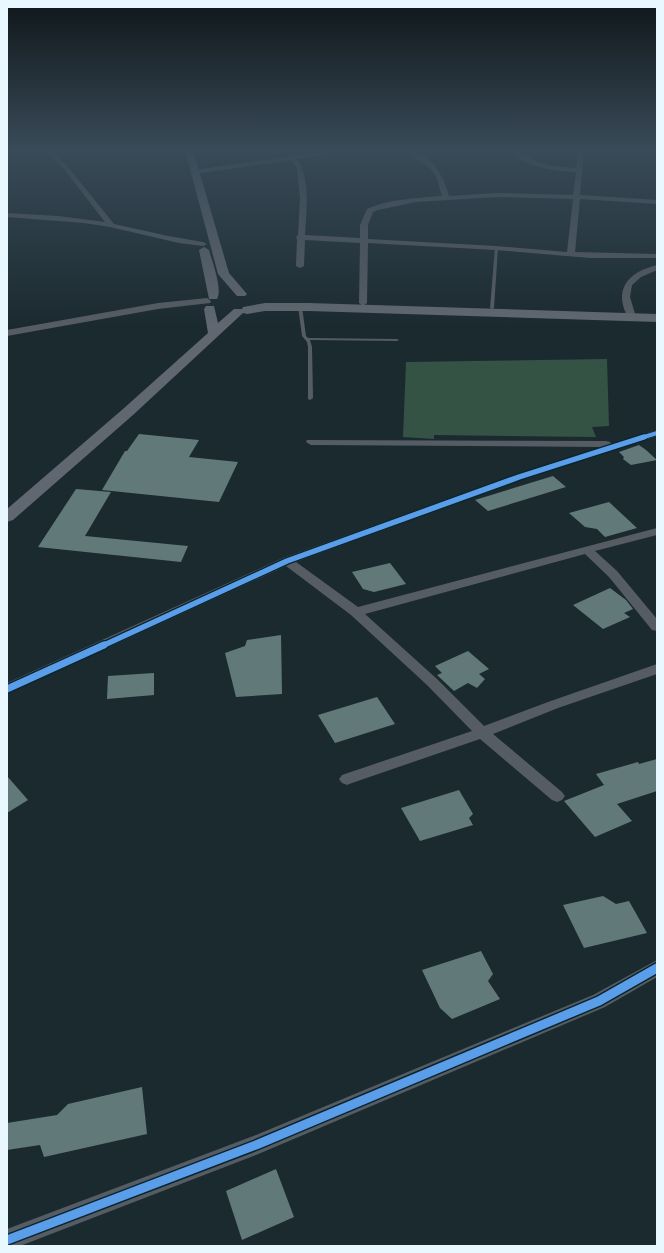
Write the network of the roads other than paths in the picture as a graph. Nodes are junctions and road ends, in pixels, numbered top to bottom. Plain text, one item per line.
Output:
1 (98, 208) edge
2 (206, 208) edge
3 (302, 208) edge
4 (375, 208) edge
5 (576, 208) edge
6 (7, 215) edge
7 (111, 225) junction
8 (200, 232) dead end
9 (300, 237) junction
10 (364, 241) junction
11 (203, 244) junction
12 (496, 248) junction
13 (571, 254) junction
14 (657, 256) edge
15 (300, 266) dead end
16 (657, 267) edge
17 (246, 296) junction
18 (210, 302) junction
19 (363, 303) junction
20 (300, 307) junction
21 (492, 308) junction
22 (243, 311) junction
23 (657, 313) edge
24 (631, 315) junction
25 (657, 318) edge
26 (7, 333) edge
27 (214, 334) junction
28 (307, 339) junction
29 (396, 340) dead end
30 (310, 398) dead end
31 (657, 433) edge
32 (311, 442) dead end
33 (625, 444) junction
34 (7, 517) edge
35 (657, 531) edge
36 (587, 550) junction
37 (287, 560) junction
38 (356, 612) junction
39 (657, 627) edge
40 (657, 668) edge
41 (7, 689) edge
42 (482, 733) junction
43 (348, 779) dead end
44 (557, 796) dead end
45 (657, 968) edge
46 (7, 1240) edge

1 - 7 street
2 - 17 main road
3 - 9 street
4 - 10 street
5 - 13 street
6 - 7 street
7 - 11 street
8 - 11 main road
9 - 10 street
9 - 15 street
10 - 12 street
10 - 19 street
11 - 18 main road
12 - 13 street
12 - 21 lane
13 - 14 street
16 - 24 street
17 - 18 main road
17 - 19 main road
17 - 22 main road
18 - 22 main road
18 - 26 street
18 - 27 main road
19 - 21 main road
20 - 22 main road
20 - 24 main road
20 - 28 lane
21 - 24 main road
22 - 27 main road
23 - 24 main road
24 - 25 main road
27 - 34 main road
28 - 29 lane
28 - 30 lane
31 - 33 street
32 - 33 street
33 - 37 street
35 - 36 street
36 - 38 street
36 - 39 street
37 - 38 street
37 - 41 street
38 - 42 street
40 - 42 street
42 - 43 street
42 - 44 street
45 - 46 street

